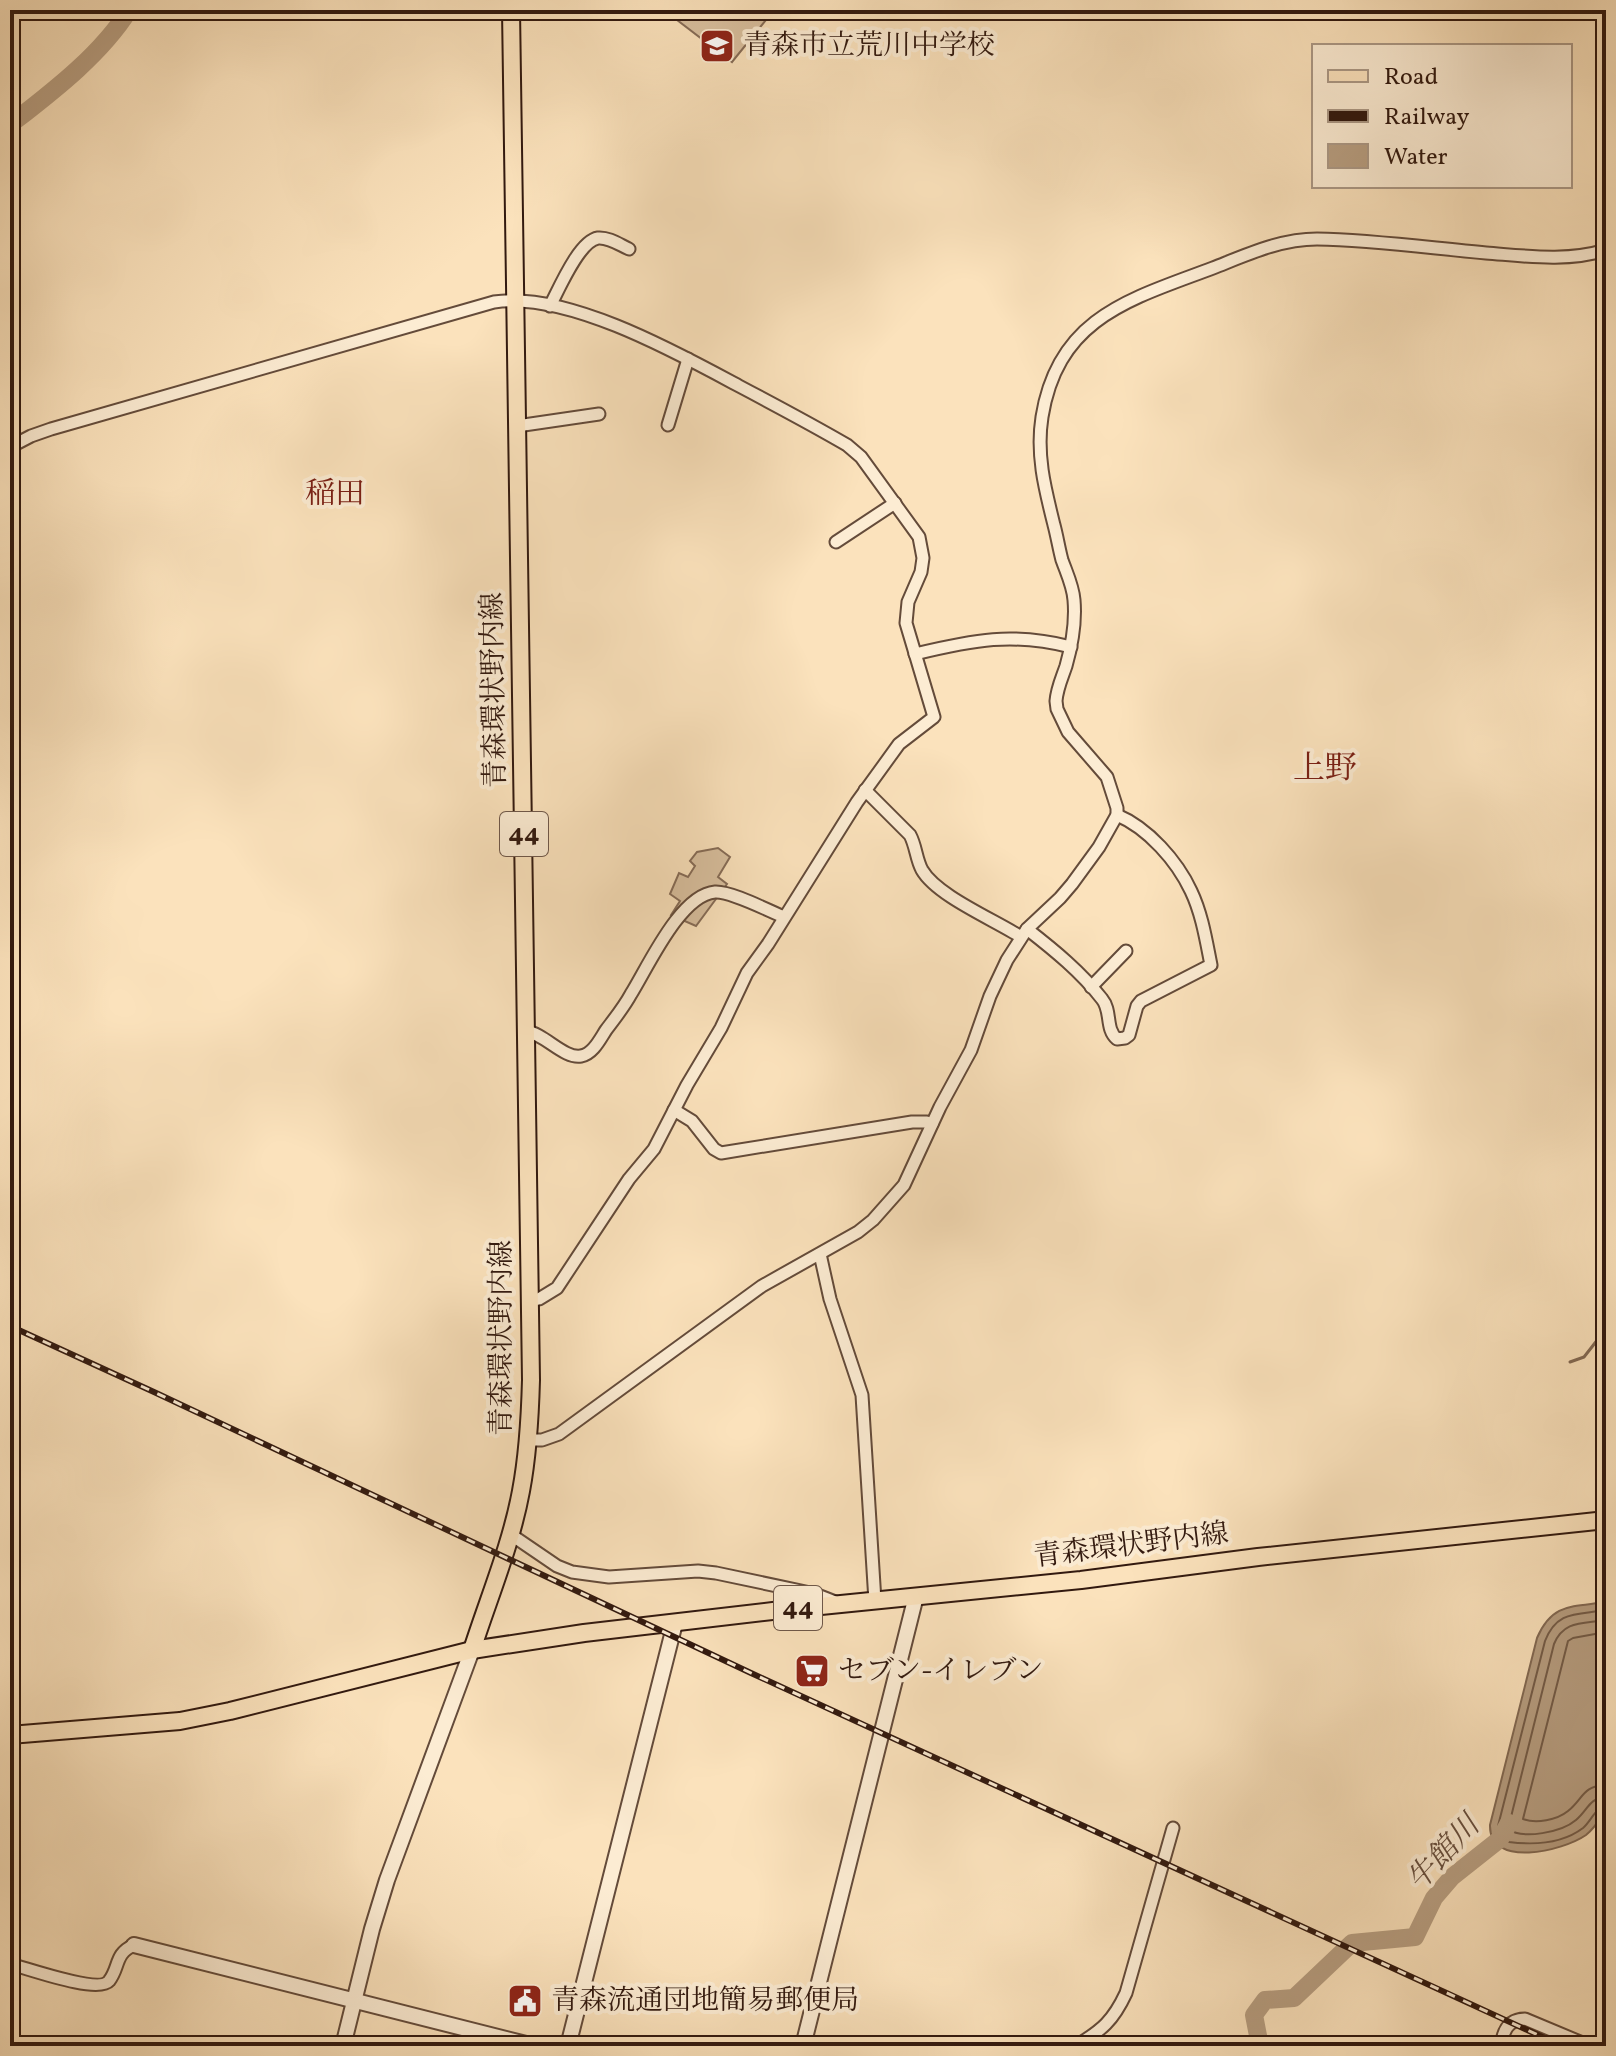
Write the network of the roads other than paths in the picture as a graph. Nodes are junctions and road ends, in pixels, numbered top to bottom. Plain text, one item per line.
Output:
1 (511, 10) edge
2 (629, 249) dead end
3 (1606, 250) edge
4 (515, 300) junction
5 (550, 306) junction
6 (688, 359) junction
7 (599, 414) dead end
8 (668, 425) dead end
9 (517, 426) junction
10 (10, 447) edge
11 (895, 503) junction
12 (836, 542) dead end
13 (1071, 647) junction
14 (915, 654) junction
15 (865, 790) junction
16 (1117, 815) junction
17 (784, 917) junction
18 (1024, 933) junction
19 (1126, 951) dead end
20 (1091, 987) junction
21 (526, 1031) junction
22 (674, 1110) junction
23 (932, 1124) junction
24 (820, 1254) junction
25 (530, 1301) junction
26 (528, 1440) junction
27 (1600, 1521) edge
28 (510, 1534) junction
29 (916, 1596) junction
30 (875, 1601) junction
31 (842, 1604) junction
32 (675, 1623) junction
33 (472, 1650) junction
34 (10, 1735) edge
35 (1173, 1828) dead end
36 (134, 1945) joint
37 (10, 1964) edge
38 (354, 2001) junction
39 (343, 2046) edge
40 (534, 2046) edge
41 (568, 2046) edge
42 (803, 2046) edge
43 (1076, 2046) edge
44 (1501, 2046) edge
45 (1595, 2046) edge

1 - 4 main road, 青森環状野内線 / 44
2 - 5 street
3 - 13 street
4 - 5 street
4 - 9 main road, 青森環状野内線 / 44
4 - 10 street
5 - 6 street
6 - 8 street
6 - 11 street
7 - 9 street
9 - 21 main road, 青森環状野内線 / 44
11 - 12 street
11 - 14 street
13 - 14 street
13 - 16 street
14 - 15 street
15 - 17 street
15 - 18 street
16 - 18 street
16 - 20 street
17 - 21 street
17 - 22 street
18 - 20 street
18 - 23 street
19 - 20 street
21 - 25 main road, 青森環状野内線 / 44
22 - 23 street
22 - 25 street
23 - 24 street
24 - 26 street
24 - 30 street
25 - 26 main road, 青森環状野内線 / 44
26 - 28 main road, 青森環状野内線 / 44
27 - 29 main road, 青森環状野内線 / 44
28 - 31 street
28 - 33 main road, 青森環状野内線 / 44
29 - 30 main road, 青森環状野内線 / 44
29 - 42 street
30 - 31 main road, 青森環状野内線 / 44
31 - 32 main road, 青森環状野内線 / 44
32 - 33 main road, 青森環状野内線 / 44
32 - 41 street
33 - 34 main road, 青森環状野内線 / 44
33 - 38 street
35 - 43 street
36 - 37 street
36 - 38 street
38 - 39 street
38 - 40 street
44 - 45 street

